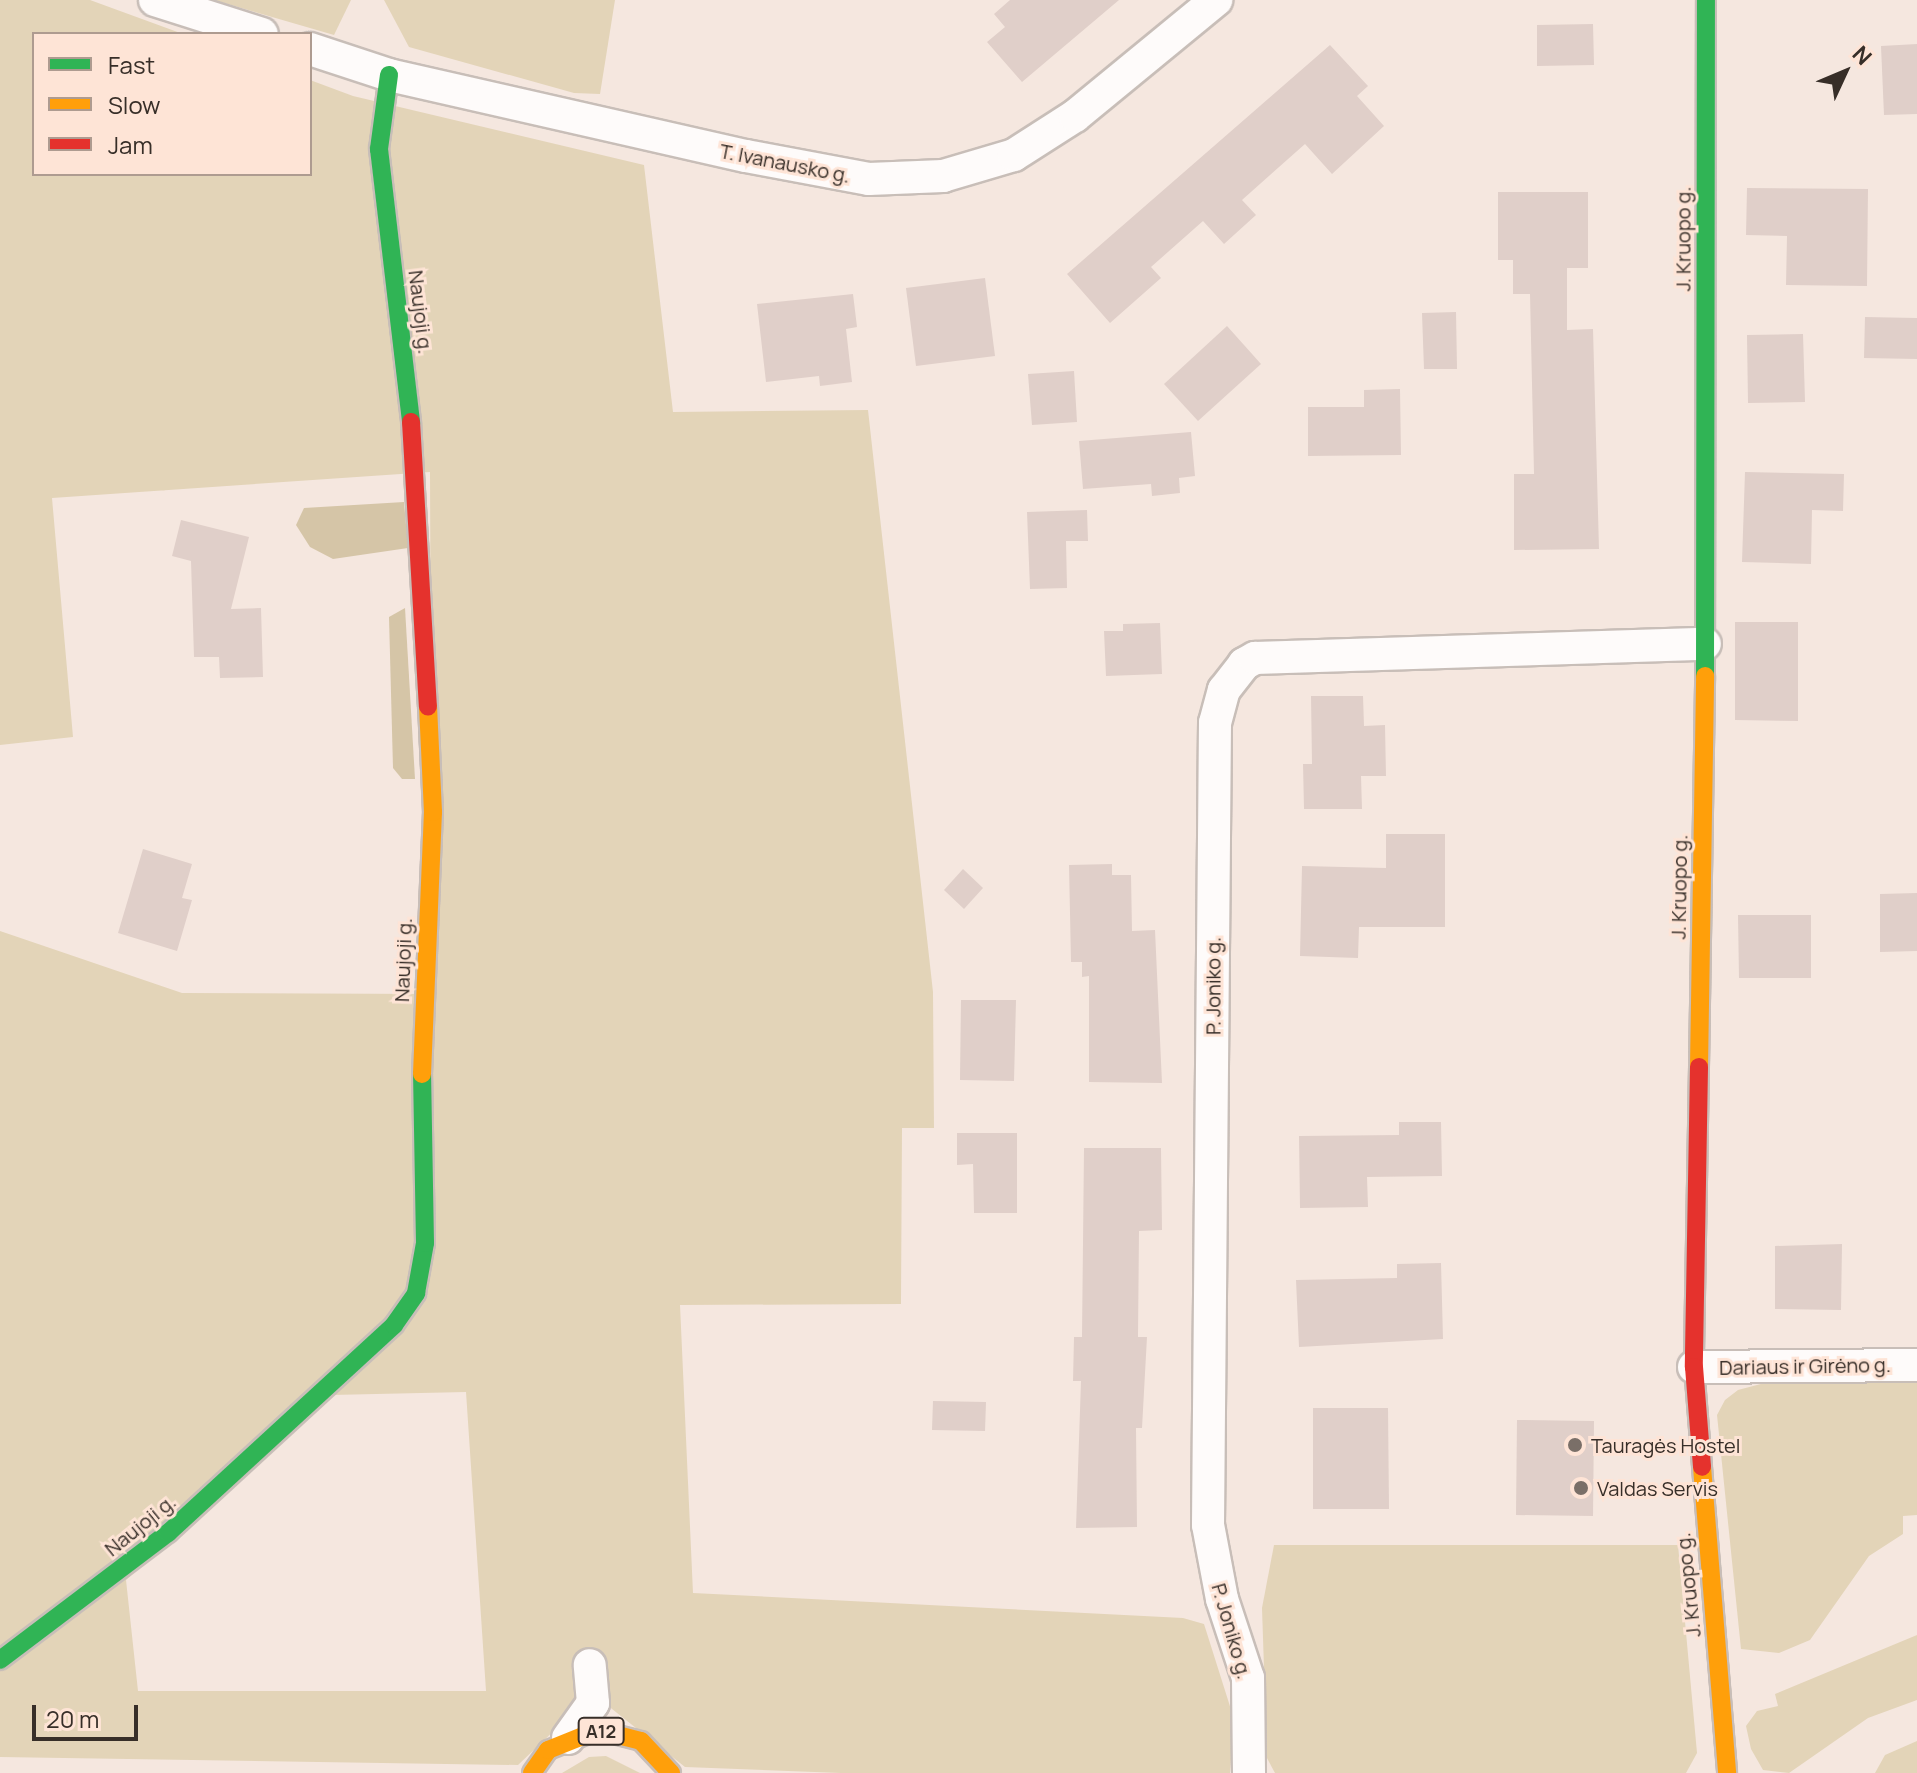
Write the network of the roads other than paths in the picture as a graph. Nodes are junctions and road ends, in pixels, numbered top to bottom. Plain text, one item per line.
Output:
1 (155, 0) edge
2 (1216, 0) edge
3 (1706, 0) edge
4 (256, 32) edge
5 (312, 50) edge
6 (389, 75) junction
7 (1705, 644) junction
8 (1917, 1365) edge
9 (1694, 1367) junction
10 (0, 1660) edge
11 (590, 1665) dead end
12 (593, 1703) junction
13 (625, 1734) junction
14 (568, 1738) junction
15 (531, 1771) edge
16 (671, 1771) edge
17 (1249, 1773) edge
18 (1727, 1773) edge

1 - 4 street
2 - 6 street, T. Ivanausko g.
3 - 7 main road, J. Kruopo g.
5 - 6 street, T. Ivanausko g.
6 - 10 main road, Naujoji g.
7 - 9 main road, J. Kruopo g.
7 - 17 street, P. Joniko g.
8 - 9 street, Dariaus ir Girėno g.
9 - 18 main road, J. Kruopo g.
11 - 12 street
12 - 13 street
12 - 14 street
13 - 14 main road, A12
13 - 16 main road, A12
14 - 15 main road, A12

